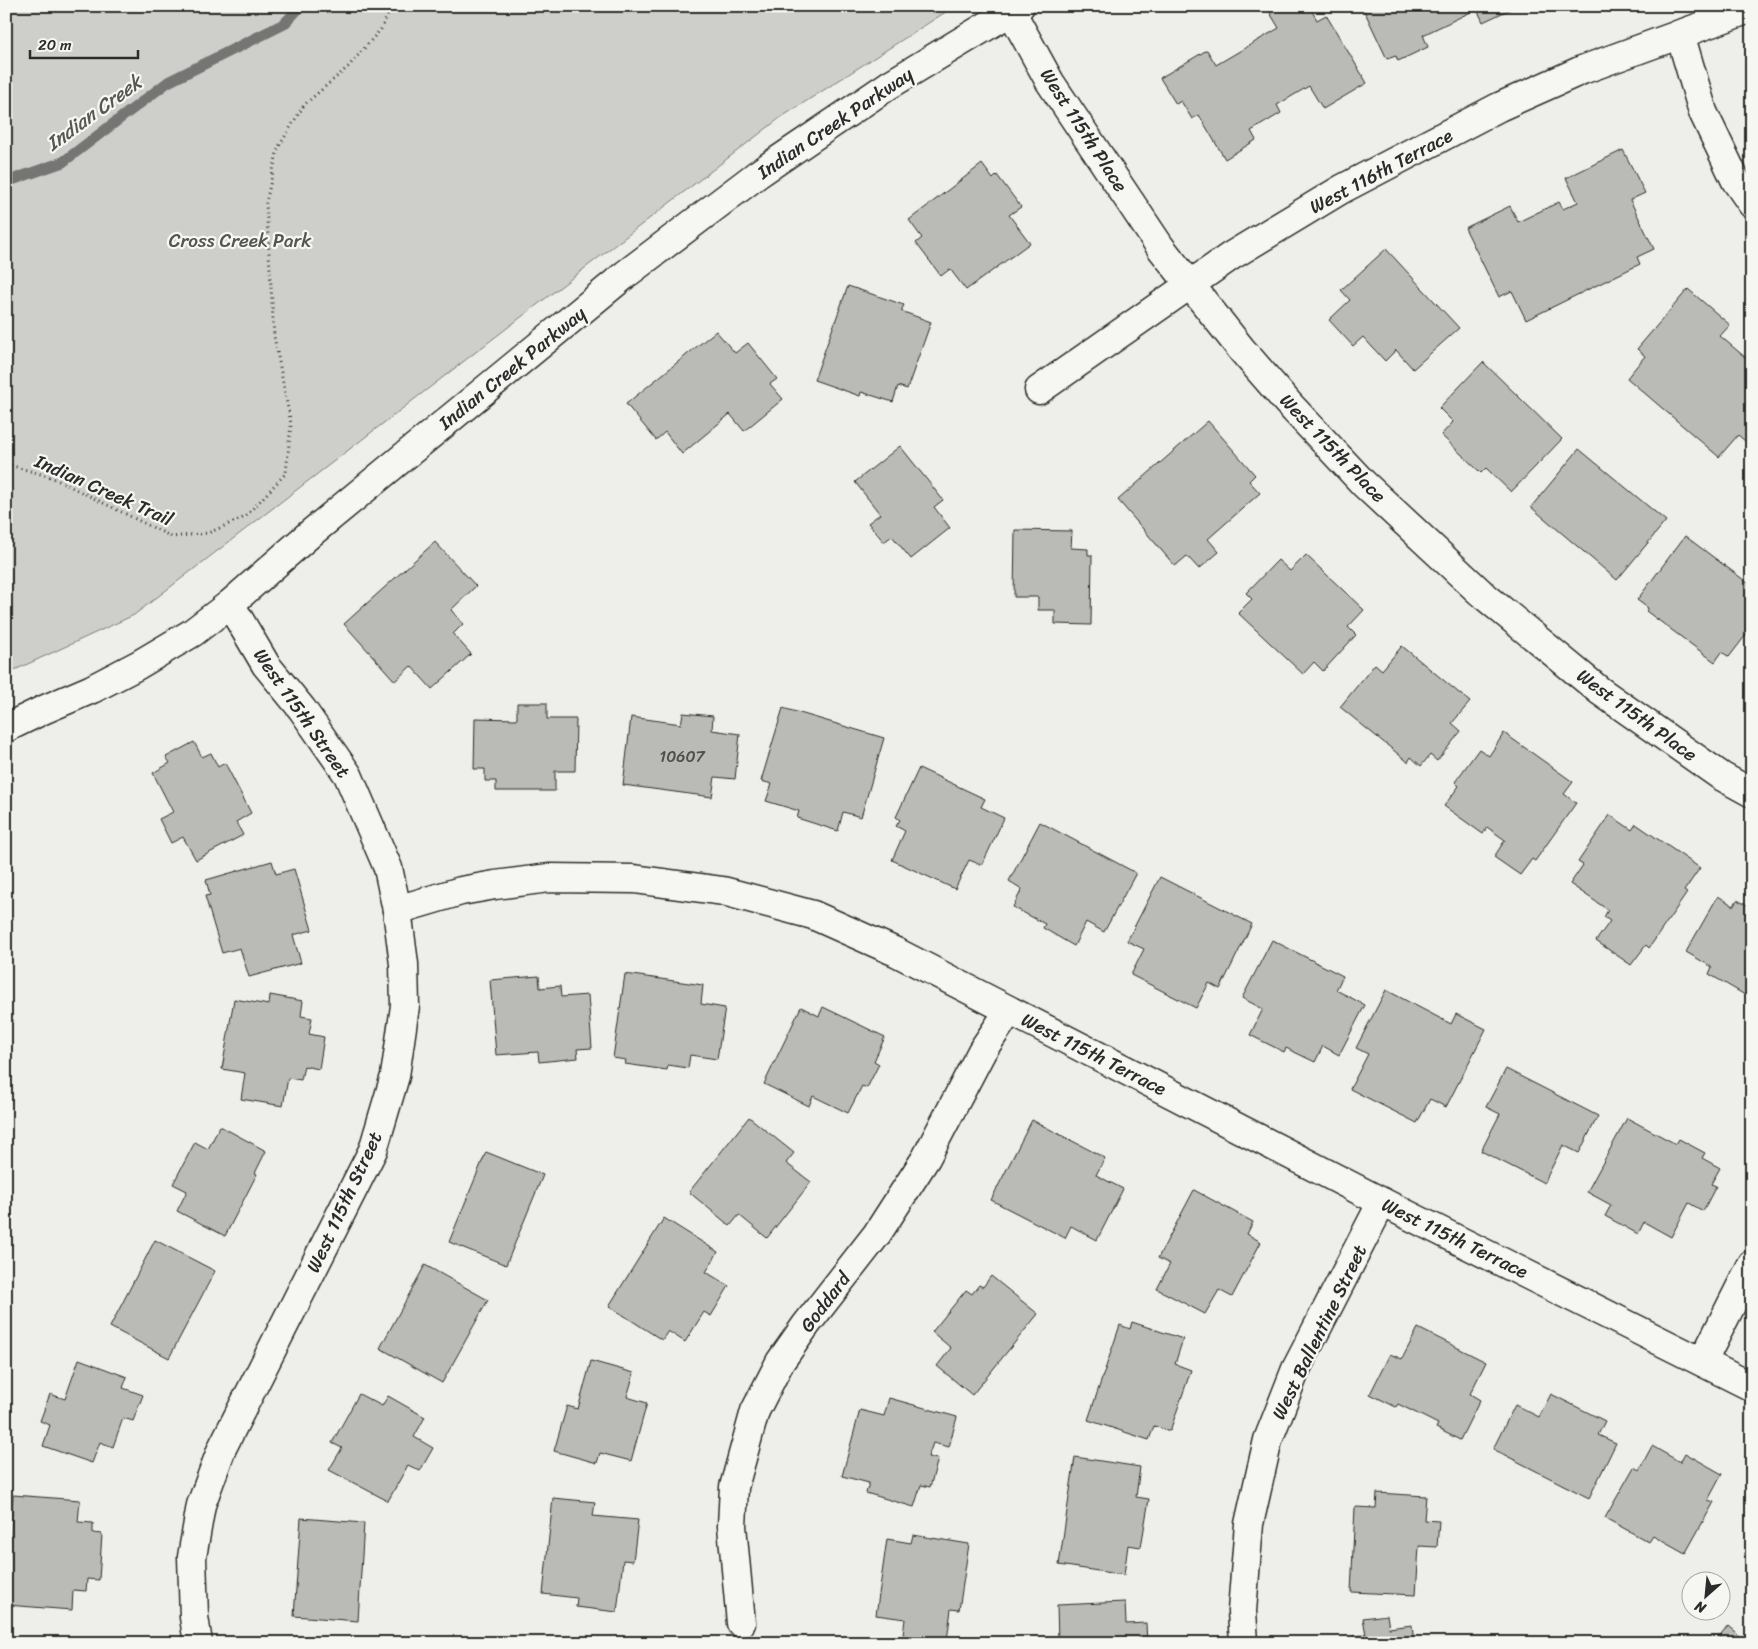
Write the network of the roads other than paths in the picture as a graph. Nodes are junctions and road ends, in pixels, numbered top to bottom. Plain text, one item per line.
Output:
1 (1752, 8) edge
2 (1016, 9) edge
3 (1680, 34) junction
4 (1752, 204) edge
5 (1190, 283) junction
6 (1039, 390) dead end
7 (230, 604) junction
8 (6, 728) edge
9 (1752, 794) edge
10 (397, 910) junction
11 (1009, 1011) junction
12 (1382, 1202) junction
13 (1752, 1264) edge
14 (1702, 1361) junction
15 (1752, 1387) edge
16 (741, 1623) dead end
17 (198, 1643) edge
18 (1244, 1643) edge

1 - 3 street, West 116th Terrace
2 - 5 street, West 115th Place
2 - 7 street, Indian Creek Parkway
3 - 4 street
3 - 5 street, West 116th Terrace
5 - 6 street, West 116th Terrace
5 - 9 street, West 115th Place
7 - 8 street, Indian Creek Parkway
7 - 10 street, West 115th Street
10 - 11 street, West 115th Terrace
10 - 17 street, West 115th Street
11 - 12 street, West 115th Terrace
11 - 16 street, Goddard
12 - 14 street, West 115th Terrace
12 - 18 street, West Ballentine Street
13 - 14 street
14 - 15 street, West 115th Terrace

